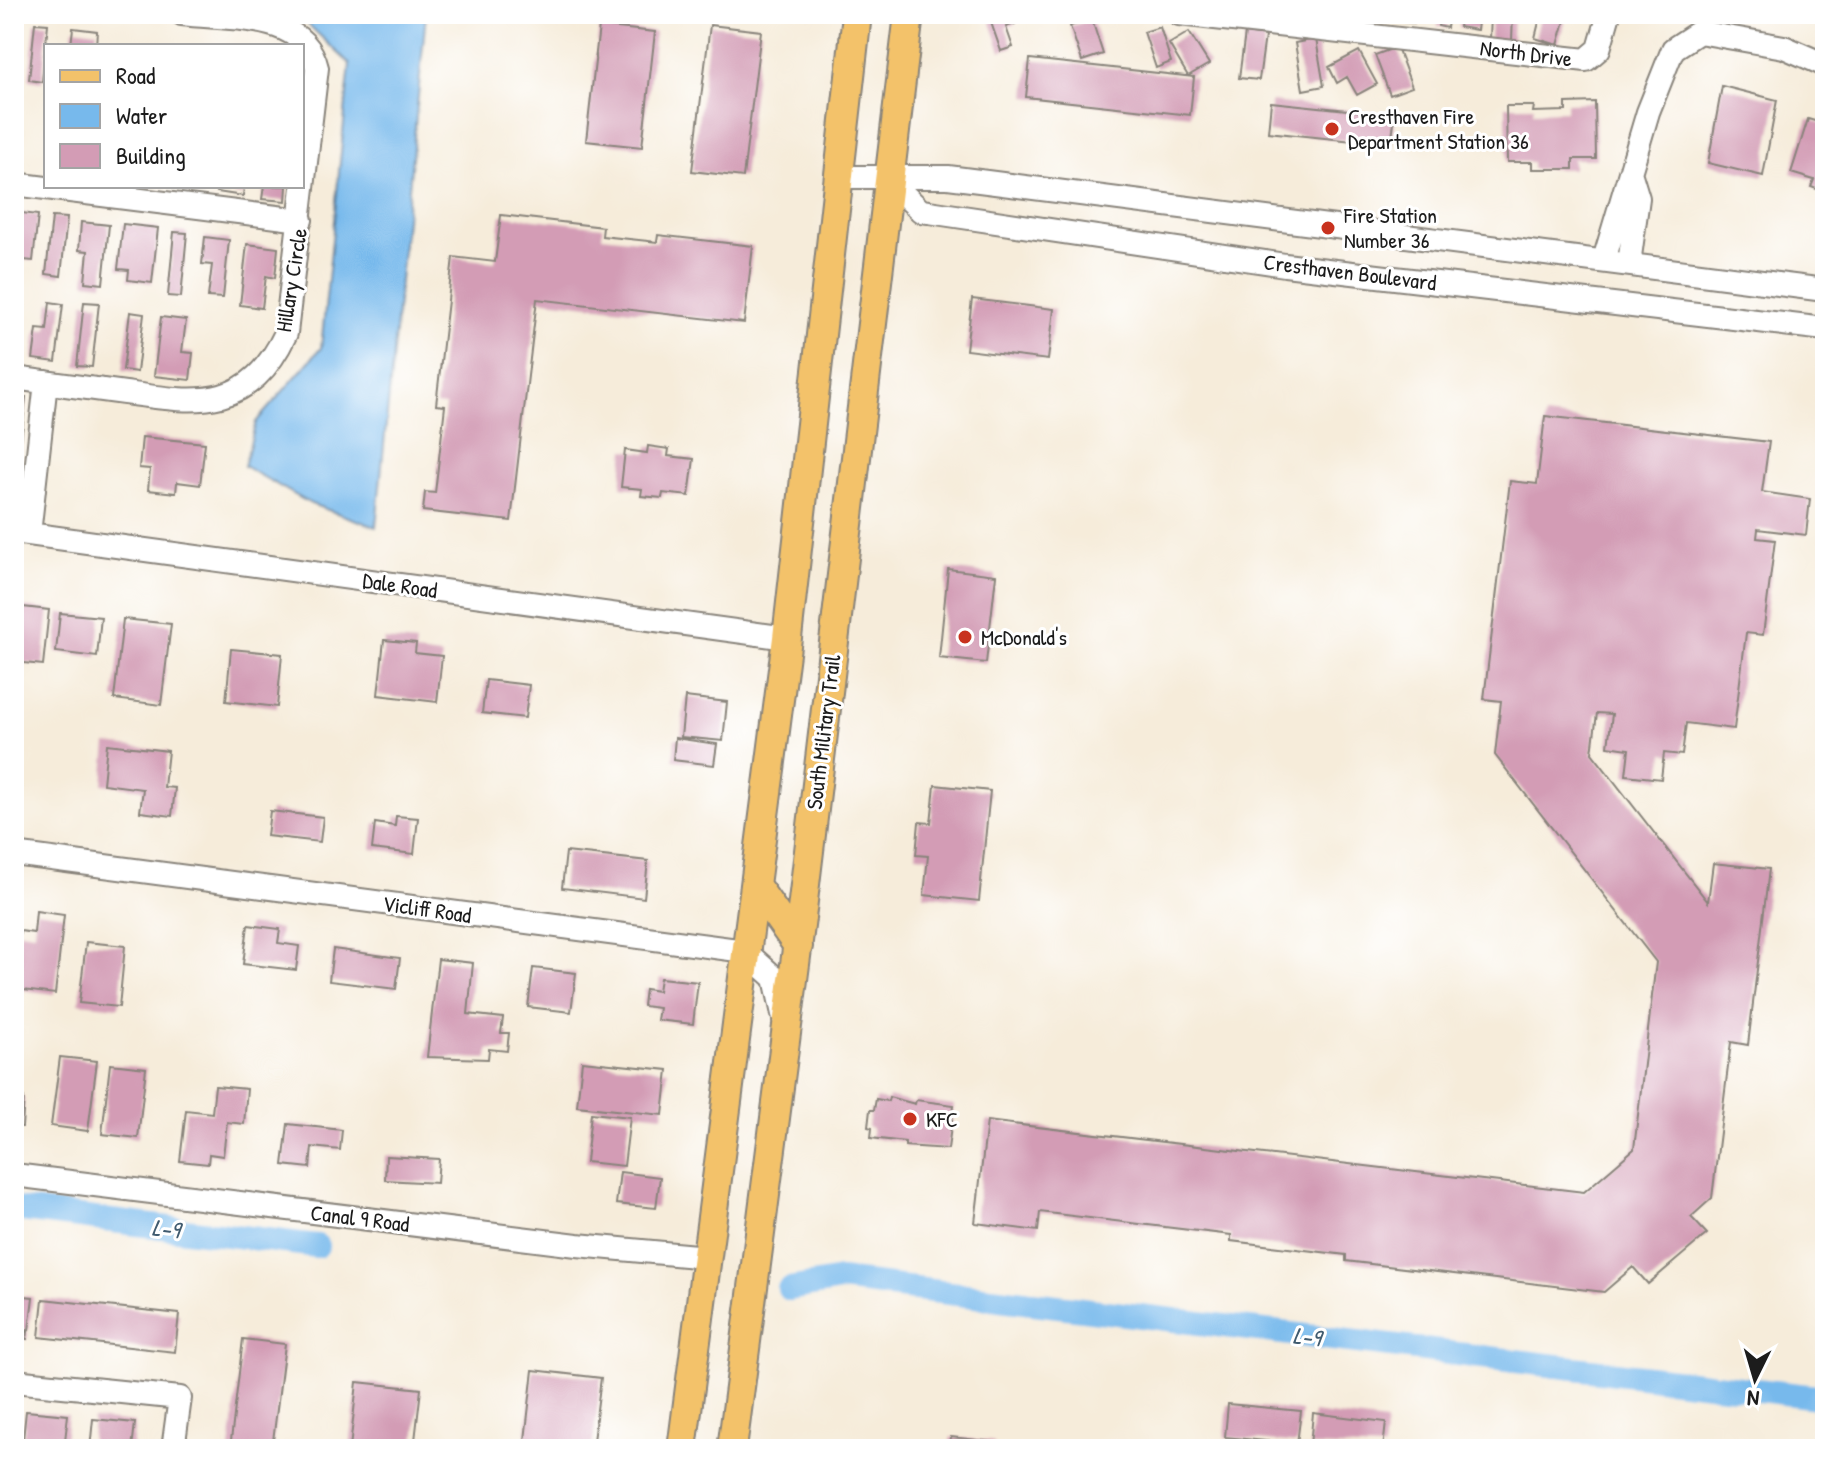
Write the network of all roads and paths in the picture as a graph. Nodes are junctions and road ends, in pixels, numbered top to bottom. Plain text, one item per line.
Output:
1 (182, 14) edge
2 (857, 14) edge
3 (909, 14) edge
4 (1179, 14) edge
5 (1609, 14) edge
6 (1825, 65) edge
7 (1630, 172) junction
8 (839, 177) junction
9 (889, 180) junction
10 (14, 184) edge
11 (44, 188) edge
12 (46, 188) edge
13 (301, 220) junction
14 (1604, 260) junction
15 (1629, 264) junction
16 (1825, 290) edge
17 (1825, 329) edge
18 (14, 378) edge
19 (46, 382) junction
20 (21, 533) edge
21 (787, 638) junction
22 (14, 854) edge
23 (755, 885) junction
24 (798, 946) junction
25 (745, 951) junction
26 (787, 1032) junction
27 (14, 1175) edge
28 (707, 1257) junction
29 (14, 1381) edge
30 (688, 1402) junction
31 (173, 1449) edge
32 (682, 1449) edge
33 (696, 1449) edge
34 (732, 1449) edge

1 - 13 street, Hillary Circle
2 - 8 main road
3 - 9 main road, South Military Trail
4 - 5 street, North Drive
6 - 7 street
7 - 14 street
7 - 15 street
8 - 9 street, Cresthaven Boulevard
8 - 21 main road
9 - 14 street, Cresthaven Boulevard
9 - 17 street, Cresthaven Boulevard
9 - 24 main road, South Military Trail
10 - 11 street
12 - 13 street
13 - 19 street, Hillary Circle
14 - 15 street, Cresthaven Boulevard
15 - 16 street, Cresthaven Boulevard
18 - 19 street, Hillary Circle
19 - 20 street
20 - 21 street, Dale Road
21 - 23 main road
22 - 25 street, Vicliff Road
23 - 24 main road
23 - 25 main road
24 - 26 main road, South Military Trail
25 - 26 street
25 - 28 main road
26 - 34 main road, South Military Trail
27 - 28 street, Canal 9 Road
28 - 30 main road
29 - 31 street
30 - 32 main road
30 - 33 main road

